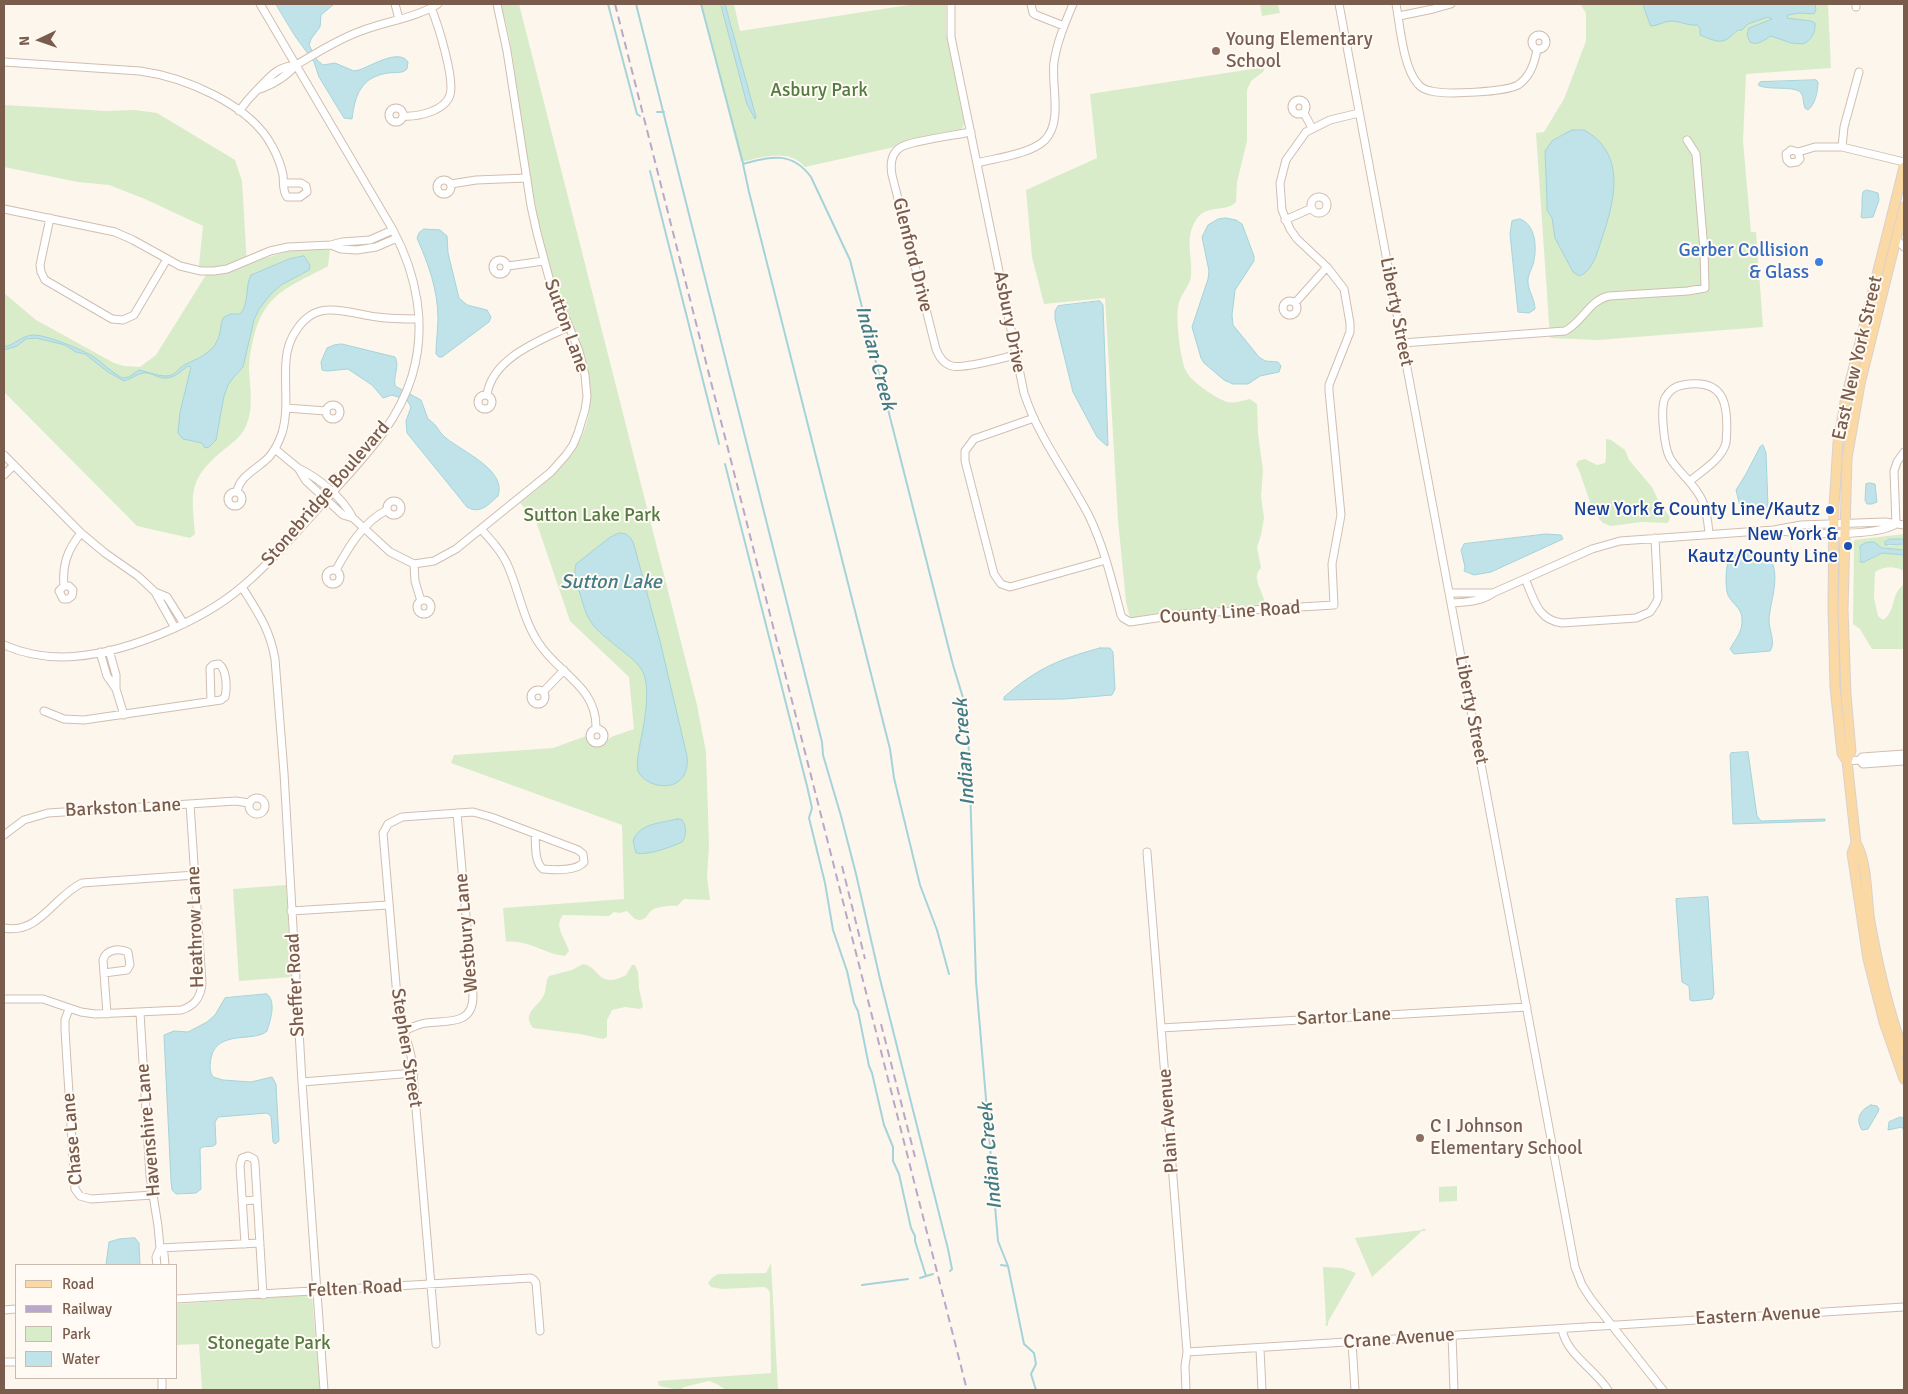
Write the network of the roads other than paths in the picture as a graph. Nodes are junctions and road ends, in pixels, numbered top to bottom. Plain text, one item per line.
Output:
1 (260, 4) edge
2 (395, 4) edge
3 (438, 4) edge
4 (497, 4) edge
5 (951, 4) edge
6 (1031, 4) edge
7 (1072, 4) edge
8 (1339, 4) edge
9 (1396, 4) edge
10 (1451, 4) edge
11 (431, 8) junction
12 (1399, 16) junction
13 (399, 19) junction
14 (1064, 26) junction
15 (1537, 48) dead end
16 (4, 62) edge
17 (296, 65) junction
18 (1859, 72) dead end
19 (239, 111) junction
20 (1304, 113) dead end
21 (1359, 113) junction
22 (403, 116) dead end
23 (1312, 128) junction
24 (971, 132) junction
25 (1687, 140) dead end
26 (1842, 147) junction
27 (1798, 152) dead end
28 (977, 162) junction
29 (1904, 162) edge
30 (1904, 167) edge
31 (527, 178) junction
32 (284, 183) dead end
33 (451, 184) dead end
34 (1904, 207) edge
35 (1312, 208) dead end
36 (4, 209) edge
37 (50, 218) junction
38 (1285, 220) junction
39 (393, 230) junction
40 (1896, 237) edge
41 (397, 238) junction
42 (331, 245) junction
43 (1904, 246) edge
44 (168, 259) junction
45 (544, 261) junction
46 (508, 266) dead end
47 (1327, 268) junction
48 (1295, 303) dead end
49 (419, 319) junction
50 (568, 327) junction
51 (1402, 342) junction
52 (1016, 355) junction
53 (487, 395) dead end
54 (286, 408) junction
55 (326, 411) dead end
56 (1034, 418) junction
57 (275, 449) junction
58 (1904, 452) edge
59 (4, 455) edge
60 (14, 465) junction
61 (298, 468) junction
62 (4, 475) edge
63 (1690, 481) junction
64 (237, 492) dead end
65 (332, 493) junction
66 (326, 499) junction
67 (387, 510) dead end
68 (353, 518) junction
69 (1900, 525) edge
70 (365, 528) junction
71 (1834, 528) junction
72 (1844, 528) junction
73 (481, 529) junction
74 (82, 532) junction
75 (1709, 533) junction
76 (1655, 538) junction
77 (1106, 560) junction
78 (414, 564) junction
79 (336, 570) dead end
80 (1525, 579) junction
81 (64, 586) dead end
82 (242, 587) junction
83 (155, 592) junction
84 (1449, 593) junction
85 (1493, 593) junction
86 (421, 601) dead end
87 (1451, 603) junction
88 (1126, 621) joint
89 (184, 624) junction
90 (175, 628) junction
91 (4, 645) edge
92 (109, 650) junction
93 (100, 652) junction
94 (564, 670) junction
95 (116, 689) junction
96 (543, 692) dead end
97 (211, 701) junction
98 (44, 711) dead end
99 (124, 715) junction
100 (596, 728) dead end
101 (1904, 754) edge
102 (1860, 760) junction
103 (1847, 761) junction
104 (1904, 761) edge
105 (249, 803) dead end
106 (190, 804) junction
107 (457, 813) junction
108 (4, 835) edge
109 (535, 835) junction
110 (1856, 843) junction
111 (1147, 852) dead end
112 (195, 875) junction
113 (388, 905) junction
114 (292, 912) junction
115 (4, 928) edge
116 (104, 973) dead end
117 (4, 1000) edge
118 (1527, 1007) junction
119 (69, 1009) junction
120 (140, 1012) junction
121 (106, 1014) junction
122 (1161, 1028) junction
123 (404, 1031) junction
124 (1904, 1053) edge
125 (414, 1073) junction
126 (1904, 1078) edge
127 (302, 1082) junction
128 (153, 1194) junction
129 (257, 1200) junction
130 (242, 1201) junction
131 (260, 1243) junction
132 (245, 1244) junction
133 (160, 1248) junction
134 (157, 1264) edge
135 (165, 1264) edge
136 (432, 1284) junction
137 (318, 1291) junction
138 (263, 1294) junction
139 (178, 1299) edge
140 (1904, 1307) edge
141 (1611, 1325) junction
142 (1562, 1329) junction
143 (540, 1331) dead end
144 (1452, 1335) junction
145 (1352, 1342) junction
146 (436, 1344) dead end
147 (1260, 1348) junction
148 (1187, 1352) junction
149 (324, 1390) edge
150 (1186, 1390) edge
151 (1262, 1390) edge
152 (1355, 1390) edge
153 (1454, 1390) edge
154 (1608, 1390) edge
155 (1663, 1390) edge

1 - 17 street, Stonebridge Boulevard
2 - 13 street
3 - 11 street
4 - 31 street, Sutton Lane
5 - 24 street, Asbury Drive
6 - 14 street
7 - 14 street
8 - 21 street, Liberty Street
9 - 12 street
10 - 12 street
11 - 13 street
11 - 22 street
12 - 15 street
13 - 17 street
14 - 28 street
16 - 19 street
17 - 19 street
17 - 39 street, Stonebridge Boulevard
18 - 26 street
19 - 32 street
20 - 23 street
21 - 23 street
21 - 51 street, Liberty Street
23 - 38 street
24 - 28 street, Asbury Drive
24 - 52 street, Glenford Drive
25 - 51 street
26 - 27 street
26 - 29 street
28 - 52 street, Asbury Drive
30 - 40 main road, East New York Street
31 - 33 street
31 - 45 street, Sutton Lane
34 - 40 main road, East New York Street
35 - 38 street
36 - 37 street
37 - 44 street
37 - 44 street
38 - 47 street
39 - 41 street, Stonebridge Boulevard
39 - 42 street
40 - 43 street
40 - 71 main road, East New York Street
40 - 72 main road, East New York Street
41 - 42 street
41 - 49 street, Stonebridge Boulevard
42 - 44 street
45 - 46 street
45 - 50 street, Sutton Lane
47 - 48 street
47 - 88 street, County Line Road
49 - 54 street
49 - 65 street, Stonebridge Boulevard
50 - 53 street
50 - 73 street, Sutton Lane
51 - 84 street, Liberty Street
52 - 56 street, Asbury Drive
54 - 55 street
54 - 57 street
56 - 77 street, Asbury Drive
56 - 77 street
57 - 61 street
57 - 64 street
58 - 69 street
59 - 60 street
60 - 62 street
60 - 74 street
61 - 65 street
61 - 66 street
63 - 63 street
63 - 75 street
65 - 66 street, Stonebridge Boulevard
65 - 68 street
66 - 68 street
66 - 82 street, Stonebridge Boulevard
67 - 70 street
68 - 70 street
69 - 72 street
70 - 78 street
70 - 79 street
71 - 72 street
71 - 75 street
71 - 103 main road, East New York Street
72 - 103 main road, East New York Street
73 - 78 street, Sutton Lane
73 - 94 street
74 - 81 street
74 - 83 street
75 - 76 street
76 - 80 street
76 - 80 street
77 - 88 street, Asbury Drive
78 - 86 street
80 - 85 street
82 - 89 street, Stonebridge Boulevard
82 - 114 street, Sheffer Road
83 - 89 street
83 - 90 street
84 - 85 street
84 - 87 street, Liberty Street
85 - 87 street
87 - 118 street, Liberty Street
89 - 90 street, Stonebridge Boulevard
90 - 92 street, Stonebridge Boulevard
91 - 93 street, Stonebridge Boulevard
92 - 93 street, Stonebridge Boulevard
92 - 95 street
93 - 95 street
94 - 96 street
94 - 100 street
95 - 99 street
97 - 97 street
97 - 99 street
98 - 99 street
101 - 102 street
102 - 103 street
102 - 104 street
103 - 110 main road, East New York Street
105 - 106 street, Barkston Lane
106 - 108 street, Barkston Lane
106 - 112 street, Heathrow Lane
107 - 109 street, Stephen Street
107 - 113 street, Stephen Street
107 - 123 street, Westbury Lane
109 - 109 street, Stephen Street
110 - 124 main road, East New York Street
110 - 126 main road, East New York Street
111 - 122 street, Plain Avenue
112 - 115 street
112 - 120 street, Heathrow Lane
113 - 114 street
113 - 123 street, Stephen Street
114 - 127 street, Sheffer Road
116 - 121 street
117 - 119 street, Heathrow Lane
118 - 122 street, Sartor Lane
118 - 141 street, Liberty Street
119 - 121 street, Heathrow Lane
119 - 128 street, Chase Lane
120 - 121 street, Heathrow Lane
120 - 128 street, Havenshire Lane
122 - 148 street, Plain Avenue
123 - 125 street, Stephen Street
125 - 127 street
125 - 136 street, Stephen Street
127 - 137 street, Sheffer Road
128 - 133 street, Havenshire Lane
129 - 130 street
129 - 130 street
129 - 131 street
130 - 132 street
131 - 132 street
131 - 138 street
132 - 133 street
133 - 134 street, Havenshire Lane
133 - 135 street, Havenshire Lane
136 - 137 street, Felten Road
136 - 143 street, Felten Road
136 - 146 street, Stephen Street
137 - 138 street, Felten Road
137 - 149 street, Sheffer Road
138 - 139 street, Felten Road
140 - 141 street, Eastern Avenue
141 - 142 street, Crane Avenue
141 - 155 street, Liberty Street
142 - 144 street, Crane Avenue
142 - 154 street
144 - 145 street, Crane Avenue
144 - 153 street
145 - 147 street, Crane Avenue
145 - 152 street
147 - 148 street, Crane Avenue
147 - 151 street
148 - 150 street, Plain Avenue

